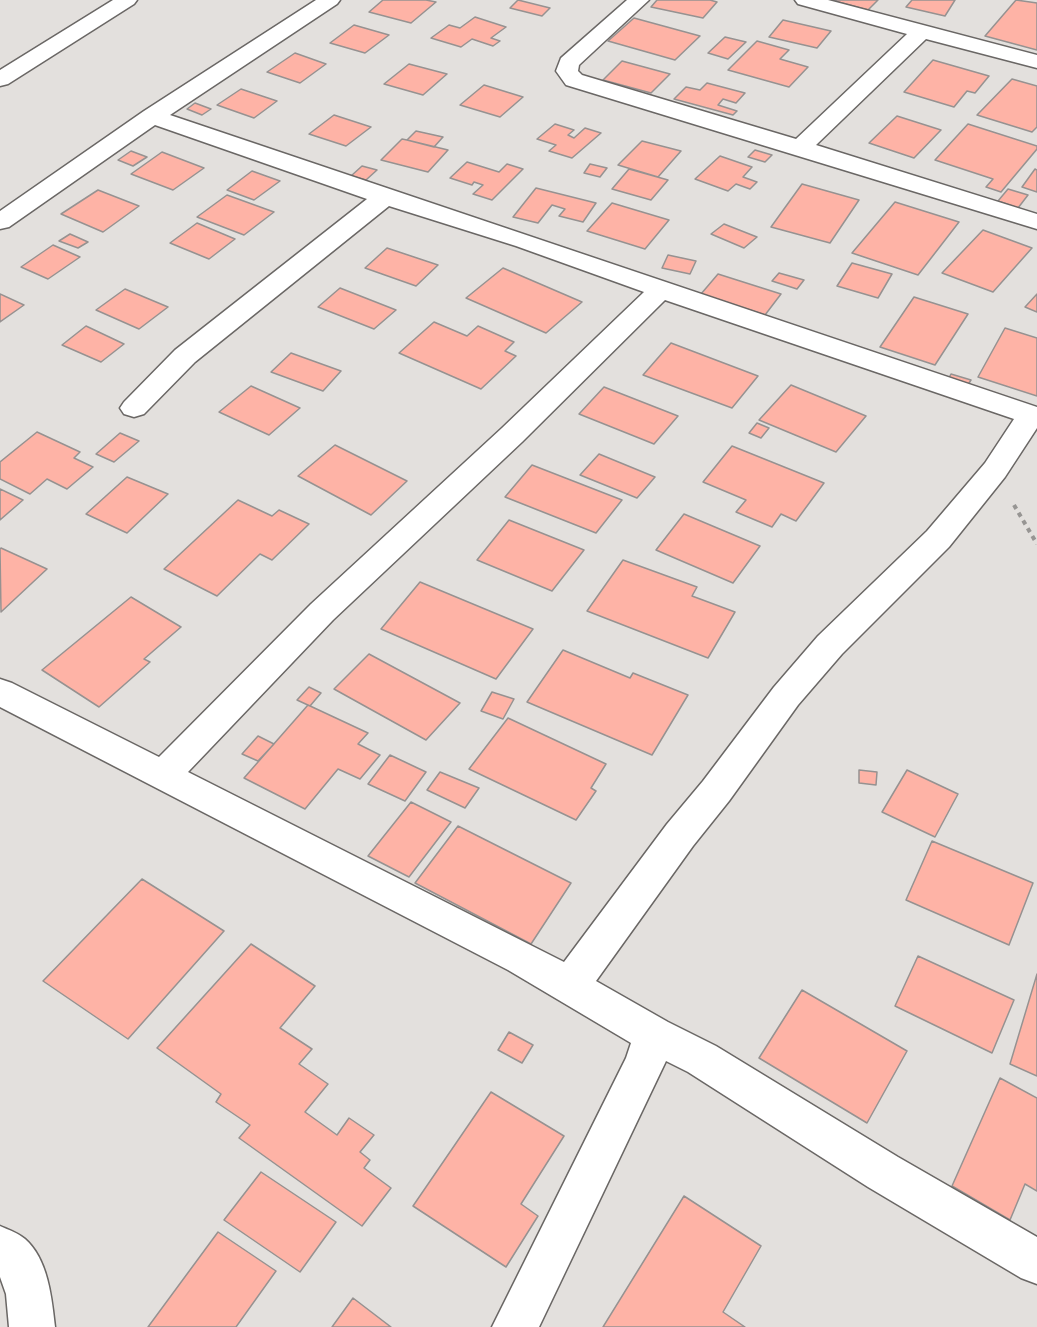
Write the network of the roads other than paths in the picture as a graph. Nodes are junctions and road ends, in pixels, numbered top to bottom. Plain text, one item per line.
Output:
1 (127, 0) edge
2 (330, 0) edge
3 (639, 0) edge
4 (805, 0) edge
5 (922, 31) junction
6 (1037, 62) edge
7 (0, 79) edge
8 (152, 116) junction
9 (800, 148) junction
10 (385, 197) junction
11 (0, 222) edge
12 (1037, 222) edge
13 (661, 290) junction
14 (134, 408) dead end
15 (1034, 416) edge
16 (0, 692) edge
17 (163, 775) junction
18 (570, 986) junction
19 (654, 1035) junction
20 (0, 1248) edge
21 (1037, 1262) edge
22 (32, 1327) edge
23 (515, 1327) edge

1 - 7 street
2 - 8 street
3 - 9 street
4 - 5 street
5 - 6 street
5 - 9 street
8 - 10 street
8 - 11 street
9 - 12 street
10 - 13 street
10 - 14 street
13 - 15 street
13 - 17 street
15 - 18 street
16 - 17 street
17 - 18 street
18 - 19 street
19 - 21 street
19 - 23 street
20 - 22 street

